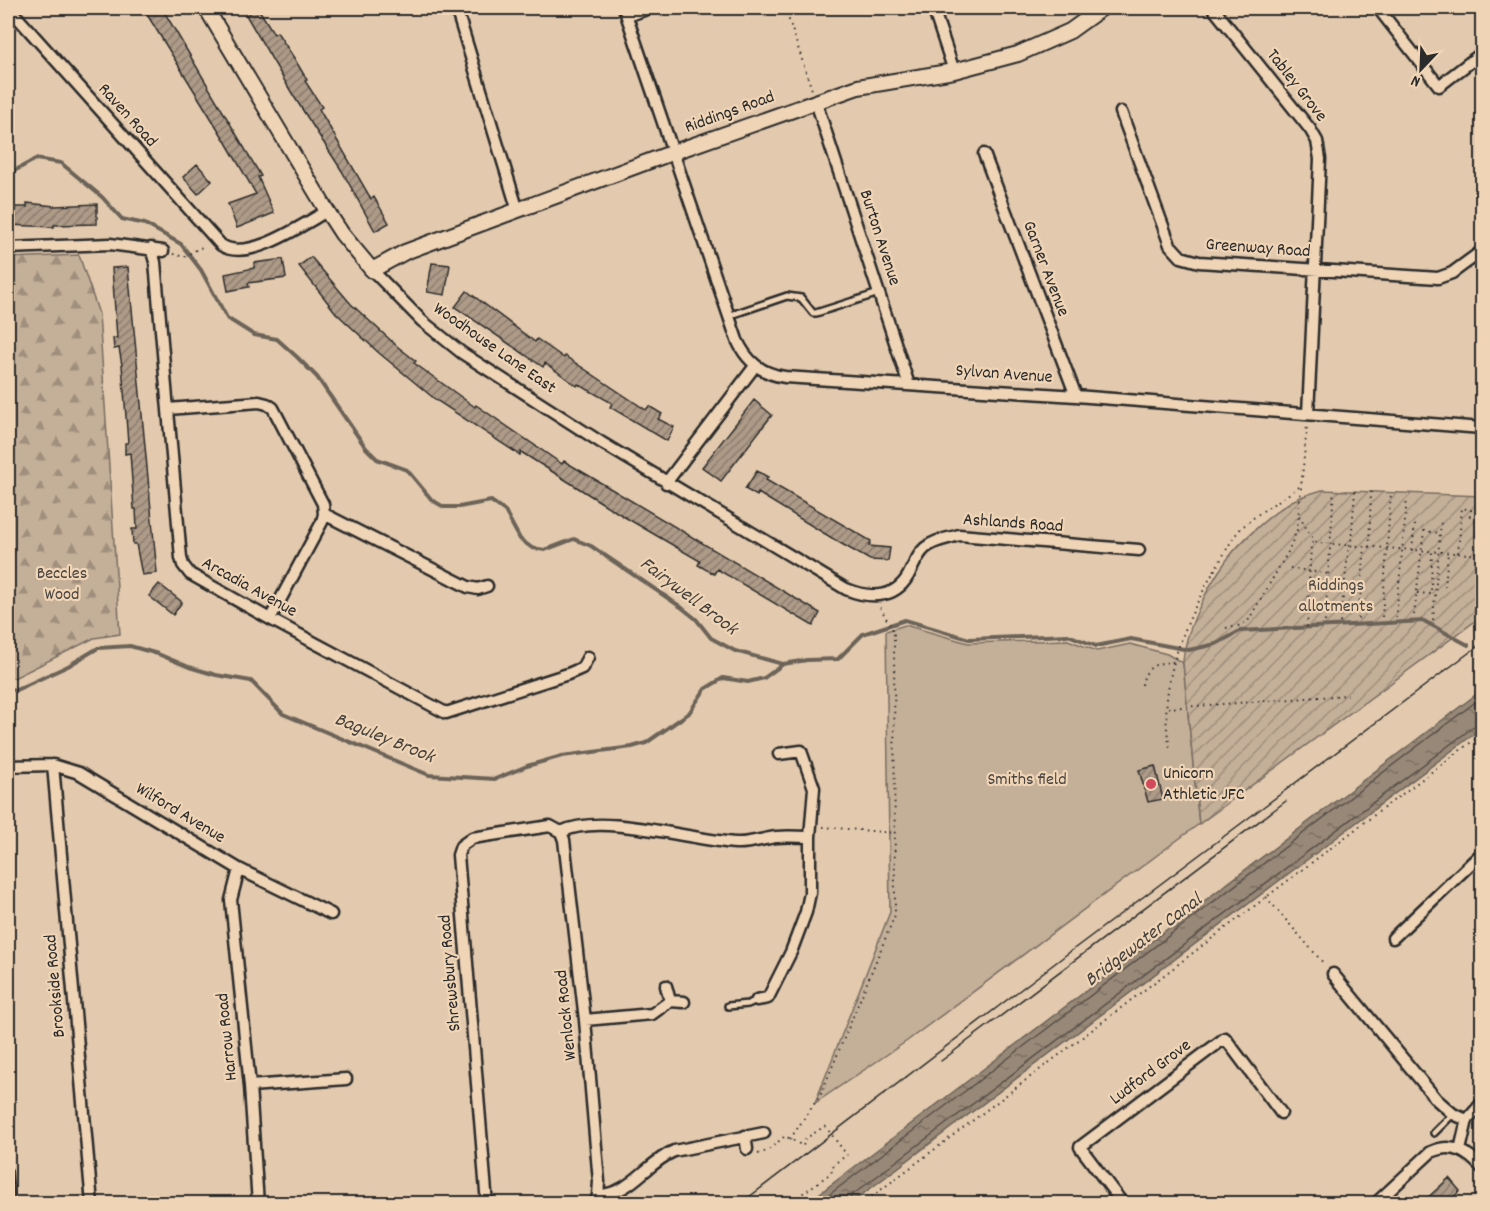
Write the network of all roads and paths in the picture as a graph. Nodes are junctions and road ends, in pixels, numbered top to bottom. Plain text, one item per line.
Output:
1 (9, 8) edge
2 (206, 8) edge
3 (456, 8) edge
4 (650, 8) edge
5 (785, 8) edge
6 (933, 8) edge
7 (1102, 8) edge
8 (1213, 8) edge
9 (1378, 8) edge
10 (626, 12) edge
11 (1482, 53) edge
12 (954, 71) junction
13 (816, 102) junction
14 (1121, 112) dead end
15 (674, 152) junction
16 (984, 154) dead end
17 (327, 211) junction
18 (518, 211) junction
19 (8, 248) edge
20 (199, 248) dead end
21 (151, 249) junction
22 (163, 250) dead end
23 (1482, 251) edge
24 (184, 257) dead end
25 (372, 270) junction
26 (1315, 270) junction
27 (880, 293) junction
28 (728, 316) junction
29 (755, 366) junction
30 (909, 385) junction
31 (1076, 396) junction
32 (168, 409) junction
33 (1308, 414) junction
34 (1482, 428) edge
35 (666, 483) junction
36 (1302, 485) junction
37 (1334, 490) dead end
38 (1355, 491) dead end
39 (1371, 492) dead end
40 (1391, 492) dead end
41 (1407, 498) dead end
42 (324, 514) junction
43 (1299, 516) junction
44 (1441, 520) dead end
45 (1469, 521) dead end
46 (1415, 524) dead end
47 (1440, 533) junction
48 (1314, 540) junction
49 (1329, 544) junction
50 (1349, 545) junction
51 (1367, 547) junction
52 (1386, 548) junction
53 (1403, 549) junction
54 (1139, 550) dead end
55 (1412, 550) junction
56 (1423, 550) junction
57 (1432, 551) junction
58 (1437, 552) junction
59 (1448, 552) junction
60 (1458, 553) junction
61 (1482, 555) edge
62 (1290, 568) dead end
63 (1310, 571) junction
64 (1328, 574) junction
65 (486, 586) dead end
66 (1445, 587) dead end
67 (1417, 593) junction
68 (875, 596) joint
69 (1414, 615) dead end
70 (1382, 618) dead end
71 (1396, 618) dead end
72 (270, 619) junction
73 (1359, 619) dead end
74 (886, 620) dead end
75 (1433, 620) dead end
76 (1325, 622) dead end
77 (1340, 623) dead end
78 (1307, 627) dead end
79 (1226, 628) dead end
80 (588, 657) dead end
81 (1174, 662) junction
82 (1142, 685) dead end
83 (1348, 695) dead end
84 (1168, 708) junction
85 (1482, 734) edge
86 (811, 744) dead end
87 (1170, 747) dead end
88 (801, 751) junction
89 (779, 754) dead end
90 (53, 765) junction
91 (8, 766) edge
92 (561, 832) junction
93 (811, 832) junction
94 (896, 833) junction
95 (1482, 853) edge
96 (238, 868) junction
97 (1265, 897) junction
98 (331, 914) dead end
99 (1393, 938) dead end
100 (1333, 974) joint
101 (666, 986) dead end
102 (763, 999) junction
103 (670, 1001) junction
104 (684, 1002) dead end
105 (728, 1006) dead end
106 (773, 1009) dead end
107 (585, 1020) junction
108 (346, 1078) dead end
109 (250, 1086) junction
110 (1482, 1103) edge
111 (1281, 1113) dead end
112 (1453, 1113) junction
113 (1467, 1120) junction
114 (764, 1133) dead end
115 (1434, 1133) dead end
116 (745, 1136) junction
117 (790, 1139) junction
118 (747, 1149) joint
119 (1460, 1150) junction
120 (1482, 1168) edge
121 (8, 1171) edge
122 (596, 1199) edge
123 (11, 1203) edge
124 (92, 1203) edge
125 (258, 1203) edge
126 (487, 1203) edge
127 (788, 1203) edge
128 (862, 1203) edge
129 (1123, 1203) edge
130 (1375, 1203) edge

1 - 17 street, Raven Road
2 - 17 street, Woodhouse Lane East
3 - 18 street
4 - 10 street
5 - 13 path
6 - 12 street
7 - 12 street, Riddings Road
8 - 26 street, Tabley Grove
9 - 11 street
10 - 15 street
12 - 13 street, Riddings Road
13 - 15 street, Riddings Road
13 - 27 street, Burton Avenue
14 - 26 street, Greenway Road
15 - 18 street, Riddings Road
15 - 28 street
16 - 31 street, Garner Avenue
17 - 25 street, Woodhouse Lane East
18 - 25 street, Riddings Road
19 - 21 street
20 - 24 path
21 - 22 street
21 - 32 street, Arcadia Avenue
23 - 26 street, Greenway Road
25 - 35 street, Woodhouse Lane East
26 - 33 street, Tabley Grove
27 - 28 lane
27 - 30 street, Burton Avenue
28 - 29 street
29 - 30 street, Sylvan Avenue
29 - 35 street
30 - 31 street, Sylvan Avenue
31 - 33 street, Sylvan Avenue
32 - 42 street
32 - 72 street, Arcadia Avenue
33 - 34 street, Sylvan Avenue
33 - 36 path
35 - 68 street, Woodhouse Lane East
36 - 43 path
36 - 81 path
37 - 49 path
38 - 50 path
39 - 51 path
40 - 52 path
41 - 53 path
42 - 65 street
42 - 72 street
43 - 48 path
43 - 79 path
44 - 47 path
45 - 60 path
46 - 55 path
47 - 56 path
47 - 58 path
48 - 49 path
48 - 63 path
49 - 50 path
49 - 64 path
50 - 51 path
50 - 77 path
51 - 52 path
51 - 73 path
52 - 53 path
52 - 70 path
53 - 55 path
53 - 71 path
54 - 68 street, Ashlands Road
55 - 56 path
56 - 57 path
56 - 67 path
57 - 58 path
57 - 67 path
58 - 59 path
58 - 75 path
59 - 60 path
59 - 66 path
60 - 61 path
62 - 63 path
63 - 64 path
63 - 78 path
64 - 76 path
67 - 69 path
72 - 80 street, Arcadia Avenue
74 - 94 path
81 - 82 path
81 - 84 path
83 - 84 path
84 - 87 path
85 - 97 path
86 - 88 street
88 - 89 street
88 - 93 street
90 - 91 street, Wilford Avenue
90 - 96 street, Wilford Avenue
90 - 124 street, Brookside Road
92 - 93 street, Shrewsbury Road
92 - 107 street, Wenlock Road
92 - 126 street, Shrewsbury Road
93 - 94 path
93 - 102 street
94 - 117 path
95 - 99 street
96 - 98 street, Wilford Avenue
96 - 109 street, Harrow Road
97 - 100 path
97 - 128 path
100 - 112 street
101 - 103 street
102 - 105 lane
102 - 106 street
103 - 104 street
103 - 107 street
107 - 122 street, Wenlock Road
108 - 109 street
109 - 125 street, Harrow Road
110 - 113 street
111 - 129 street, Ludford Grove
112 - 113 street
112 - 115 lane
113 - 119 street
114 - 116 street
116 - 118 street
116 - 122 street
117 - 118 path
117 - 127 path, bridge
119 - 120 street
119 - 130 street
121 - 123 lane

